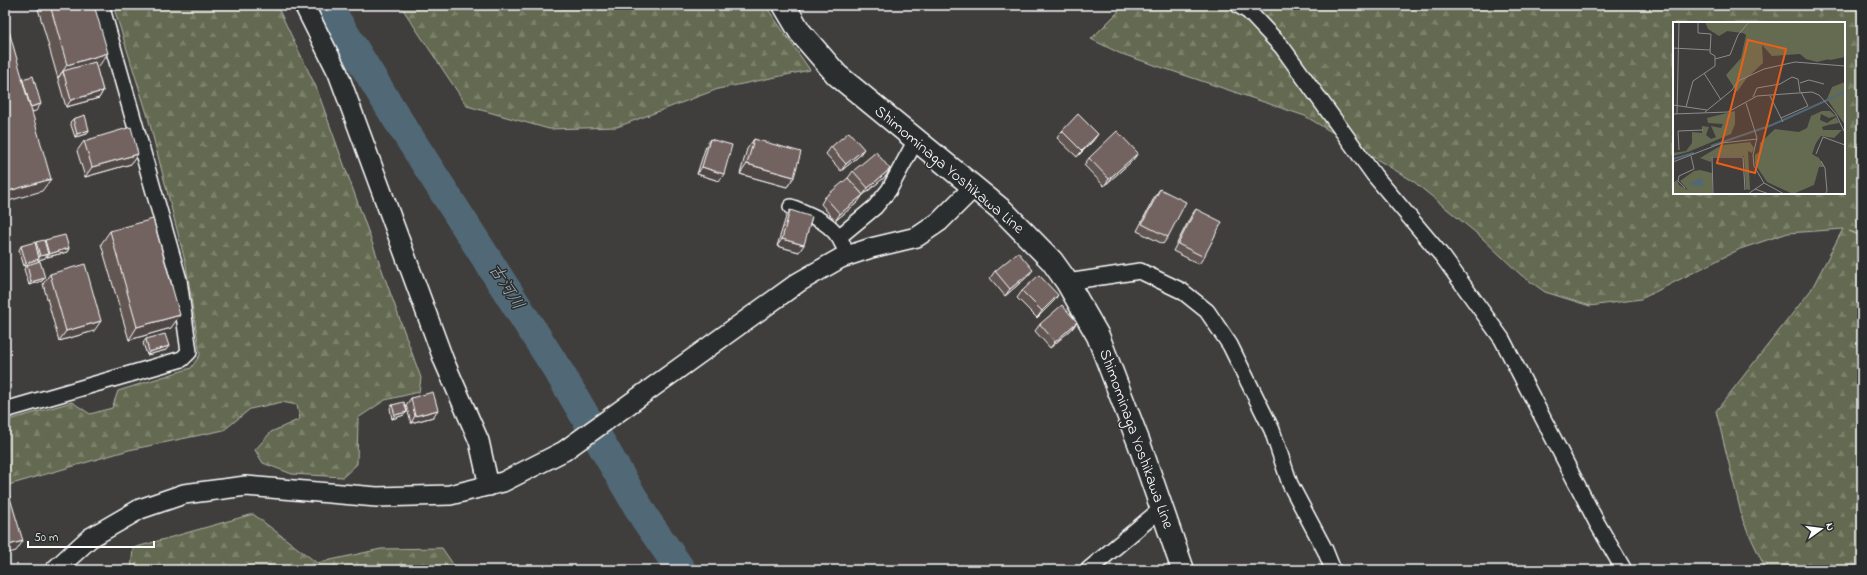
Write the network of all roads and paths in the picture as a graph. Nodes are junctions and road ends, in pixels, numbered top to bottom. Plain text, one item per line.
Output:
1 (101, 5) edge
2 (304, 5) edge
3 (784, 5) edge
4 (1238, 5) edge
5 (916, 140) junction
6 (974, 187) junction
7 (791, 206) dead end
8 (840, 236) junction
9 (848, 256) junction
10 (1067, 282) junction
11 (5, 410) edge
12 (489, 486) junction
13 (1161, 509) junction
14 (55, 570) edge
15 (1088, 570) edge
16 (1183, 570) edge
17 (1333, 570) edge
18 (1624, 570) edge

1 - 11 street
2 - 12 street
3 - 5 main road, Shimominaga Yoshikawa Line
4 - 18 street
5 - 6 main road, Shimominaga Yoshikawa Line
5 - 8 street
6 - 9 street
6 - 10 main road, Shimominaga Yoshikawa Line
7 - 8 street
8 - 9 street
9 - 12 street
10 - 13 main road, Shimominaga Yoshikawa Line
10 - 17 street
12 - 14 street
13 - 15 street
13 - 16 main road, Shimominaga Yoshikawa Line

